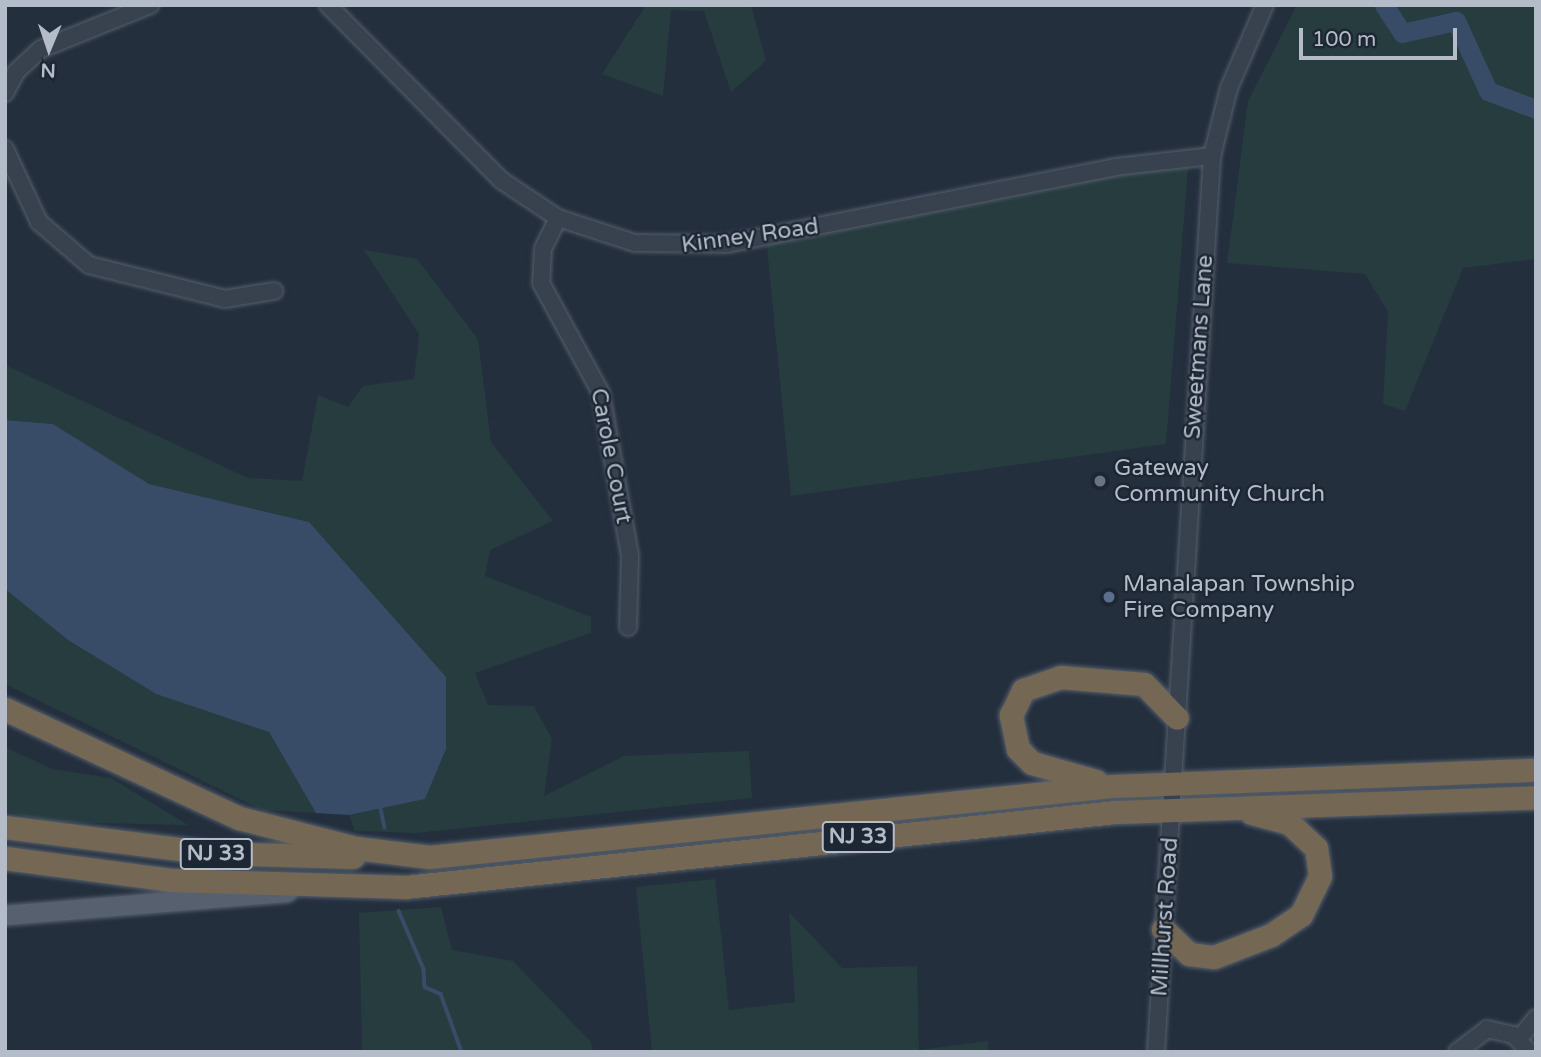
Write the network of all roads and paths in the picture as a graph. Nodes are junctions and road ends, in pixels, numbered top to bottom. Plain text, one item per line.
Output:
1 (150, 5) edge
2 (328, 5) edge
3 (1265, 5) edge
4 (5, 93) edge
5 (5, 149) edge
6 (1212, 156) junction
7 (558, 218) junction
8 (274, 291) dead end
9 (628, 627) dead end
10 (5, 709) edge
11 (1177, 718) junction
12 (1536, 770) edge
13 (1174, 781) junction
14 (1112, 786) junction
15 (1536, 797) edge
16 (1221, 806) junction
17 (1171, 809) junction
18 (5, 827) edge
19 (429, 857) junction
20 (5, 858) edge
21 (325, 889) junction
22 (5, 915) edge
23 (1163, 929) junction
24 (1536, 1018) edge
25 (1524, 1046) edge
26 (1156, 1052) edge
27 (1457, 1052) edge

1 - 4 street
2 - 7 street, Kinney Road
3 - 6 street, Sweetmans Lane
5 - 8 street
6 - 7 street, Kinney Road
6 - 11 street, Sweetmans Lane
7 - 9 street, Carole Court
10 - 19 highway
11 - 13 street, Sweetmans Lane
11 - 14 highway
12 - 13 highway, NJ 33
13 - 14 highway, NJ 33
13 - 17 street, Millhurst Road
14 - 19 highway, NJ 33
15 - 16 highway, NJ 33
16 - 17 highway, NJ 33
16 - 23 highway
17 - 21 highway, NJ 33
17 - 23 street, Millhurst Road
18 - 19 highway, NJ 33
20 - 21 highway, NJ 33
21 - 22 main road
23 - 26 street, Millhurst Road
24 - 25 street
25 - 27 street

